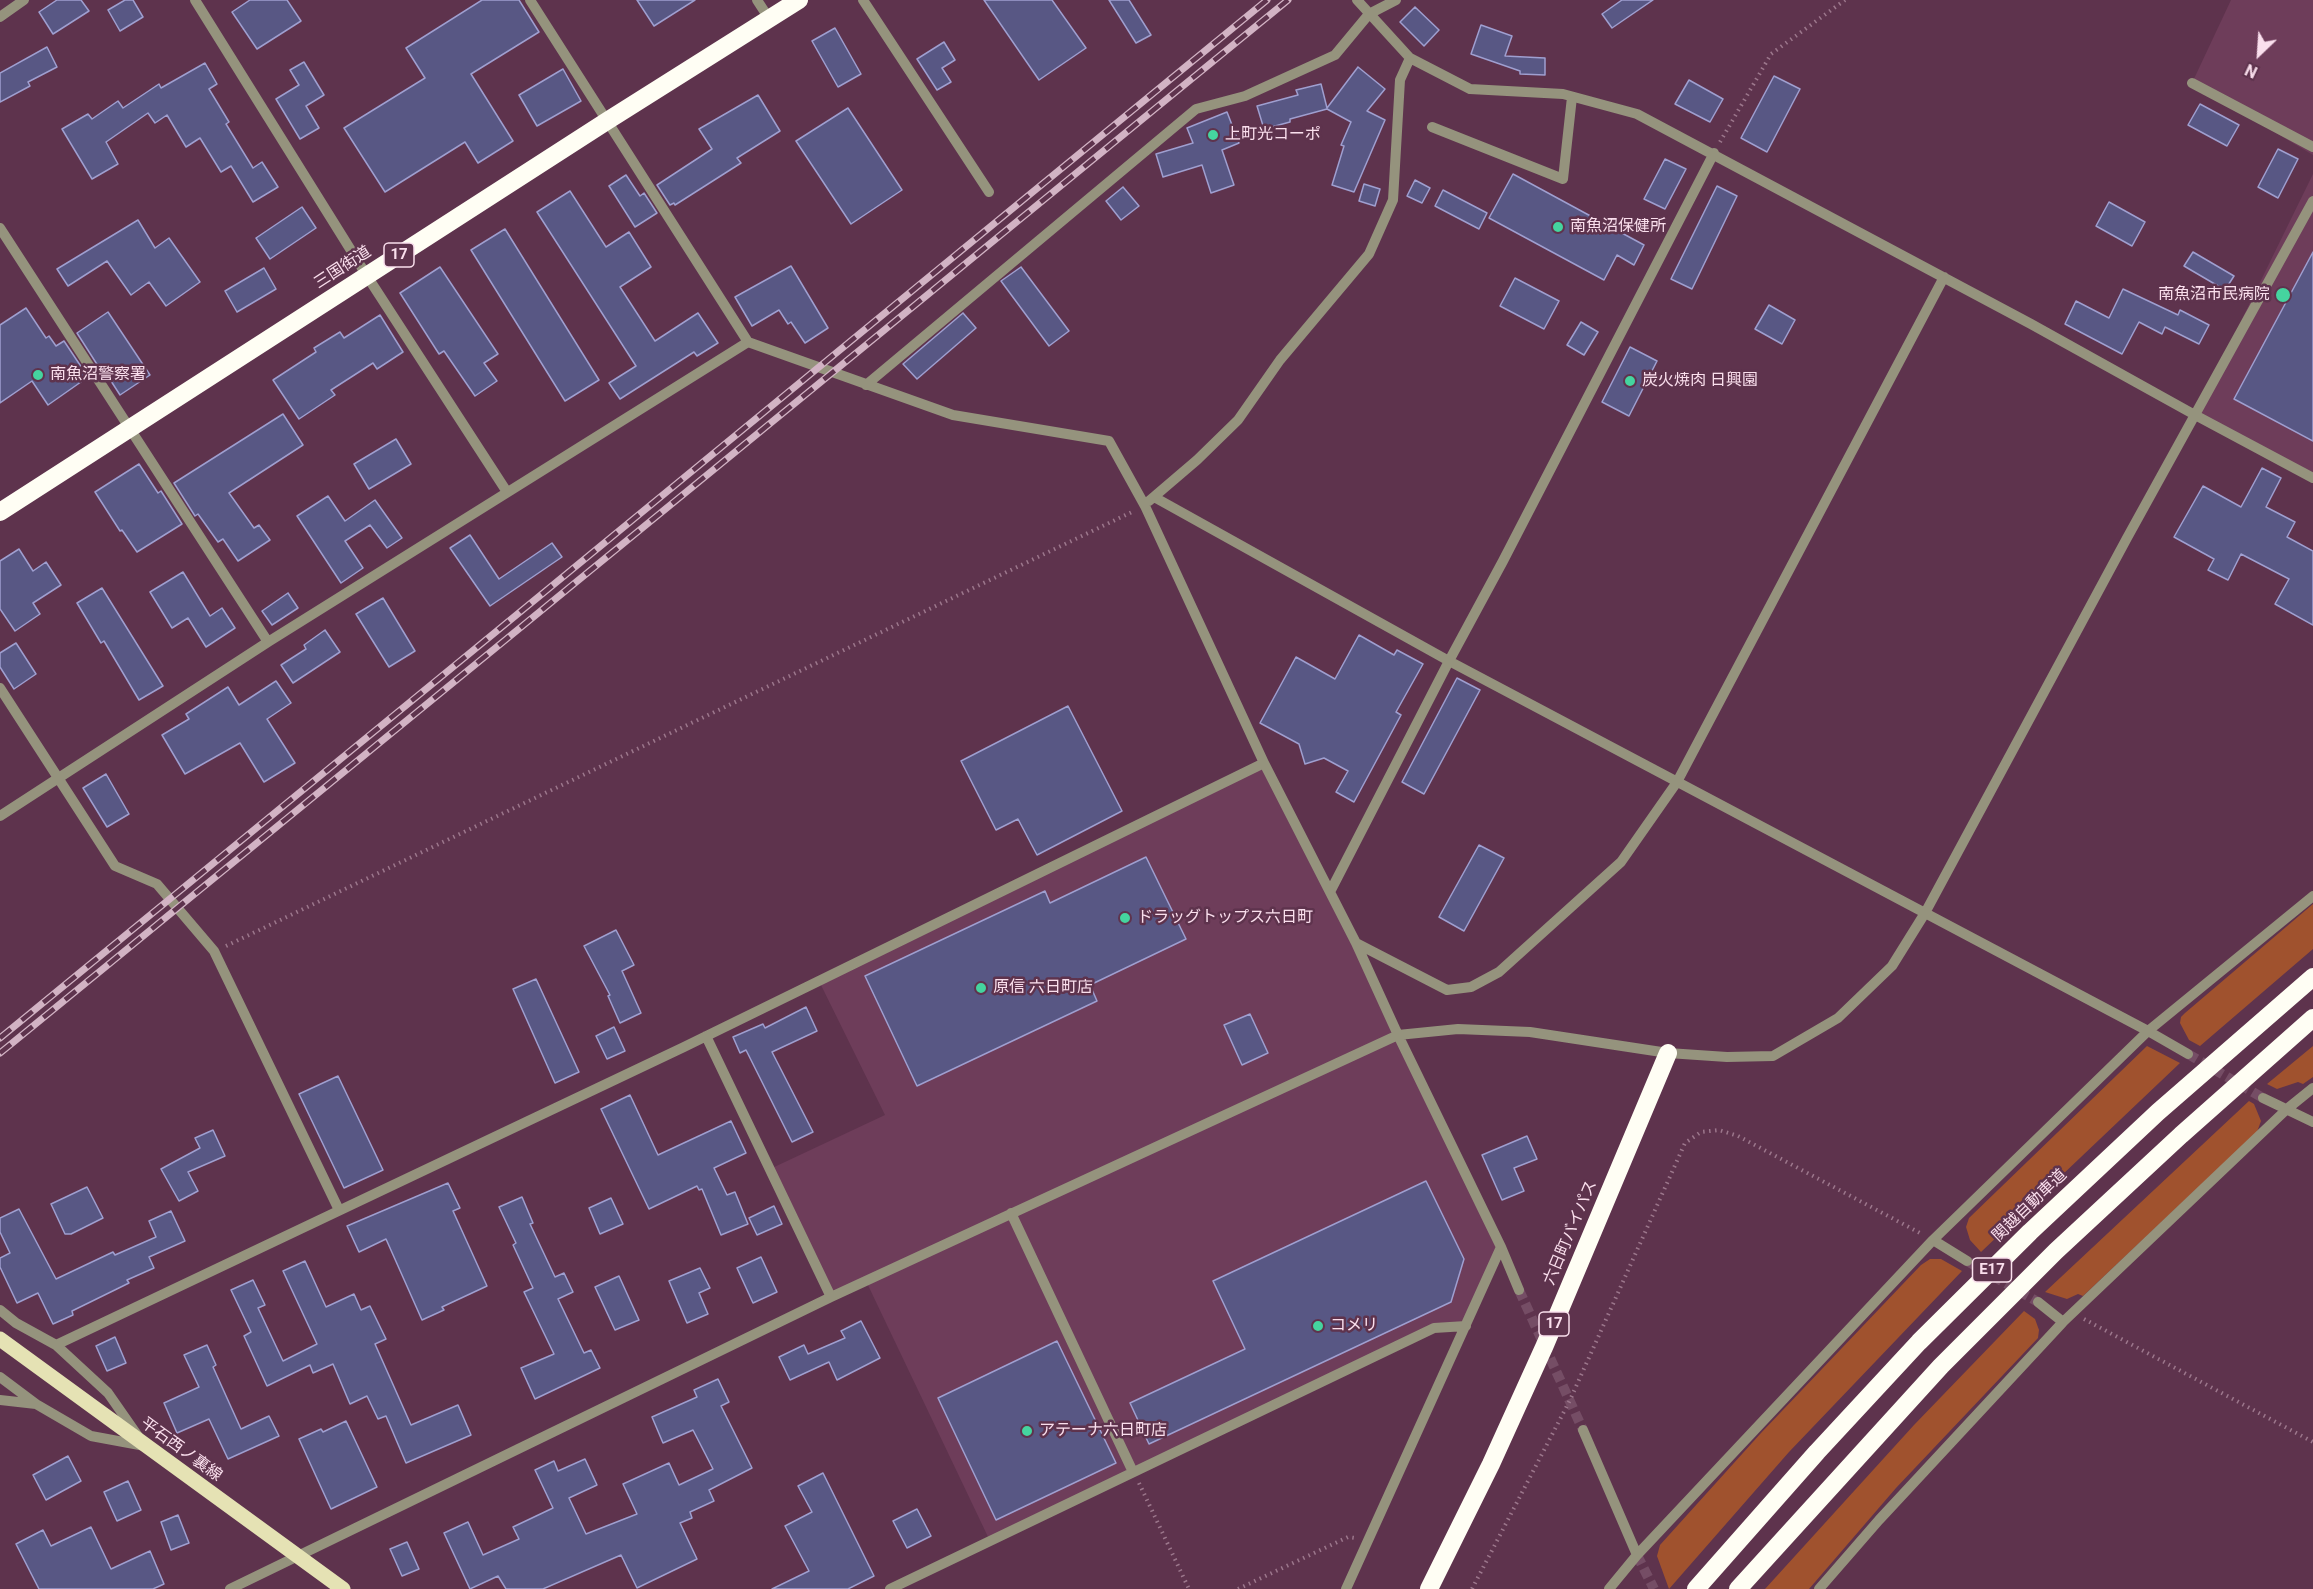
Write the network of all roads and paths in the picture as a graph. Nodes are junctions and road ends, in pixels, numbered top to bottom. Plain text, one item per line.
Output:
1 (24, 0) edge
2 (195, 0) edge
3 (530, 0) edge
4 (758, 0) edge
5 (799, 0) edge
6 (863, 0) edge
7 (1357, 0) edge
8 (1396, 0) edge
9 (1845, 0) edge
10 (1369, 14) junction
11 (0, 17) edge
12 (770, 20) junction
13 (1410, 58) junction
14 (2192, 83) dead end
15 (1572, 97) junction
16 (607, 121) junction
17 (1432, 127) dead end
18 (2313, 147) edge
19 (1714, 153) junction
20 (989, 192) dead end
21 (2313, 201) edge
22 (0, 228) edge
23 (367, 276) junction
24 (1944, 277) junction
25 (748, 342) junction
26 (866, 385) junction
27 (2195, 415) junction
28 (130, 428) junction
29 (2313, 478) edge
30 (507, 492) junction
31 (1154, 497) junction
32 (1145, 506) junction
33 (0, 512) edge
34 (268, 642) junction
35 (1449, 661) junction
36 (0, 688) edge
37 (1264, 763) junction
38 (57, 778) junction
39 (1677, 782) junction
40 (0, 816) edge
41 (1329, 892) junction
42 (2313, 896) edge
43 (1925, 913) junction
44 (1356, 943) junction
45 (214, 951) junction
46 (2313, 977) edge
47 (2313, 1018) edge
48 (2148, 1031) junction
49 (1398, 1035) junction
50 (706, 1036) junction
51 (1668, 1053) junction
52 (2188, 1054) tunnel mouth
53 (2313, 1088) edge
54 (2263, 1098) tunnel mouth
55 (2287, 1108) junction
56 (2313, 1122) edge
57 (339, 1210) junction
58 (1011, 1214) junction
59 (1933, 1240) junction
60 (1501, 1247) junction
61 (1967, 1261) tunnel mouth
62 (1519, 1290) tunnel mouth
63 (831, 1297) junction
64 (2038, 1302) tunnel mouth
65 (0, 1310) edge
66 (2073, 1312) junction
67 (2063, 1322) junction
68 (1466, 1326) junction
69 (0, 1339) edge
70 (56, 1345) junction
71 (0, 1377) edge
72 (0, 1400) edge
73 (36, 1404) junction
74 (1583, 1430) tunnel mouth
75 (2313, 1442) edge
76 (145, 1446) junction
77 (1133, 1472) junction
78 (1368, 1541) junction
79 (1637, 1555) junction
80 (299, 1557) junction
81 (230, 1589) edge
82 (343, 1589) edge
83 (890, 1589) edge
84 (1189, 1589) edge
85 (1238, 1589) edge
86 (1346, 1589) edge
87 (1429, 1589) edge
88 (1472, 1589) edge
89 (1609, 1589) edge
90 (1696, 1589) edge
91 (1738, 1589) edge
92 (1819, 1589) edge

1 - 11 street
2 - 23 street
3 - 16 street
4 - 12 street
5 - 12 highway, 三国街道 / 17
6 - 20 street
7 - 10 street
8 - 10 street
9 - 19 path
10 - 13 street
10 - 26 street
12 - 16 highway, 三国街道 / 17
13 - 15 street
13 - 31 street
14 - 18 street
15 - 17 street
15 - 19 street
16 - 23 highway, 三国街道 / 17
16 - 25 street
19 - 24 street
19 - 35 street
21 - 27 street
22 - 28 street
23 - 28 highway, 三国街道 / 17
23 - 30 street
24 - 27 street
24 - 39 street
25 - 26 street
25 - 30 street
26 - 32 street
27 - 29 street
27 - 43 street
28 - 33 highway, 三国街道 / 17
28 - 34 street
30 - 34 street
31 - 32 street
31 - 35 street
32 - 37 street
32 - 45 path
34 - 38 street
35 - 39 street
35 - 41 street
36 - 38 street
37 - 41 street
37 - 50 street
38 - 40 street
38 - 45 street
39 - 43 street
39 - 44 street
41 - 44 street
42 - 48 street
43 - 48 street
43 - 51 street
44 - 49 street
45 - 57 street
46 - 90 highway, 関越自動車道 / E17
47 - 91 highway, E17
48 - 52 street
48 - 59 street
49 - 51 street
49 - 58 street
49 - 60 street
50 - 57 street
50 - 63 street
51 - 87 highway, 六日町バイパス / 17
53 - 55 street
54 - 55 street
55 - 56 street
55 - 66 street
57 - 70 street
58 - 63 street
58 - 77 street
59 - 61 street
59 - 79 street
59 - 88 path
60 - 62 street
60 - 68 street
63 - 80 street
64 - 67 street
65 - 70 street
66 - 67 street
66 - 75 path
67 - 92 street
68 - 77 street
68 - 78 street
69 - 76 main road, 平石西ノ裏線
70 - 76 street
71 - 73 street
72 - 73 street
73 - 76 street
74 - 79 street
76 - 80 main road, 平石西ノ裏線
77 - 83 street
77 - 84 path
78 - 85 path
78 - 86 street
79 - 89 street
80 - 81 street
80 - 82 main road, 平石西ノ裏線

